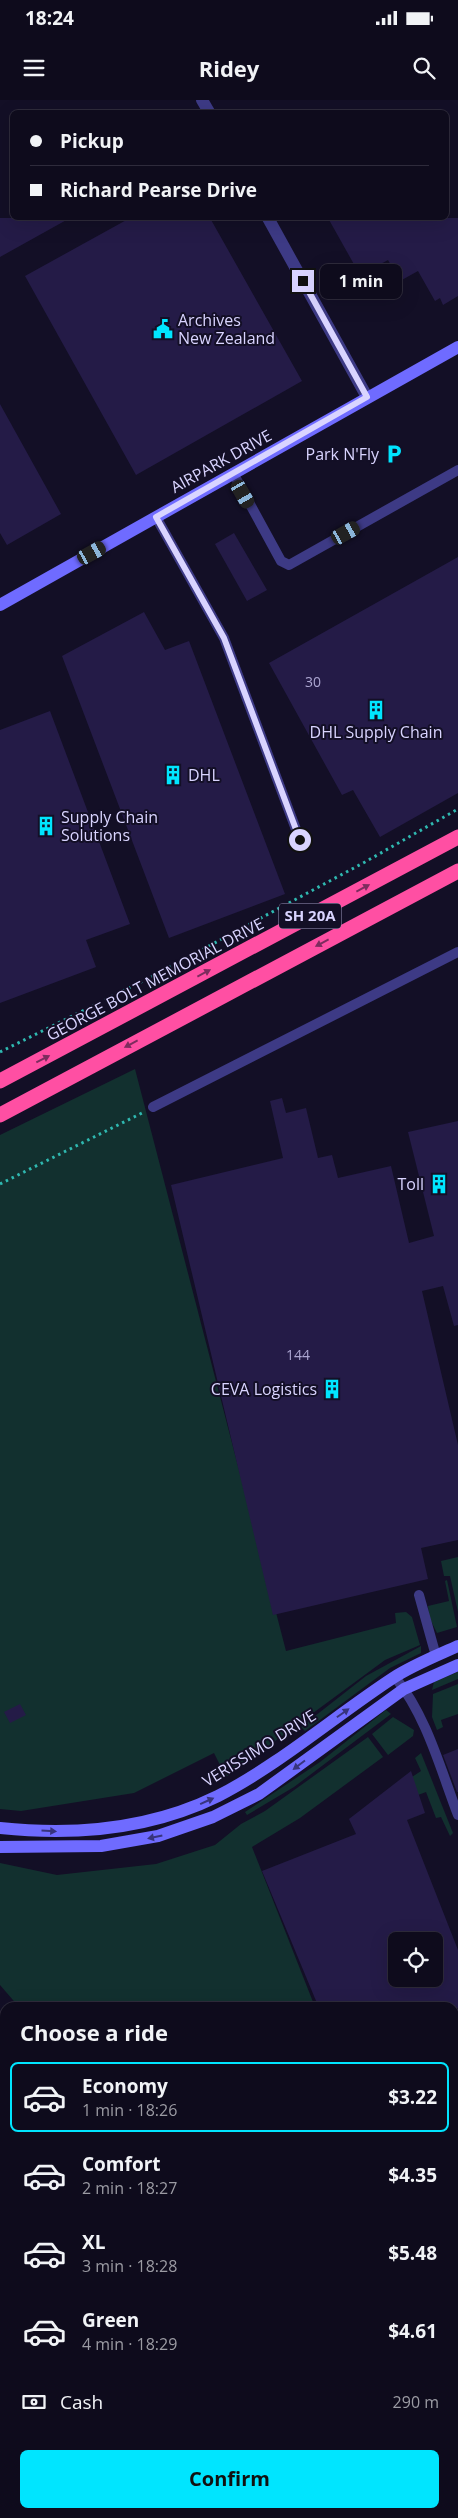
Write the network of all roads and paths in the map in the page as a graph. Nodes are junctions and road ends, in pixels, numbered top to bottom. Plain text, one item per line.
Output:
1 (269, 220) edge
2 (458, 347) edge
3 (367, 397) junction
4 (458, 470) edge
5 (233, 473) junction
6 (156, 517) junction
7 (0, 604) edge
8 (458, 809) edge
9 (458, 837) edge
10 (300, 840) dead end
11 (458, 871) edge
12 (458, 952) edge
13 (0, 1052) edge
14 (0, 1081) edge
15 (153, 1108) joint
16 (0, 1115) edge
17 (0, 1184) edge
18 (419, 1595) dead end
19 (458, 1646) edge
20 (436, 1656) junction
21 (458, 1665) edge
22 (395, 1677) junction
23 (404, 1689) junction
24 (458, 1815) edge
25 (0, 1828) edge
26 (0, 1846) edge

1 - 3 street
2 - 3 street, AIRPARK DRIVE
3 - 5 street, AIRPARK DRIVE
4 - 5 lane
5 - 6 street, AIRPARK DRIVE
6 - 7 street, AIRPARK DRIVE
6 - 10 lane
8 - 13 path
14 -> 9 highway, GEORGE BOLT MEMORIAL DRIVE / SH 20A
11 -> 16 highway, SH 20A
12 - 15 lane
15 - 17 path
18 - 20 lane
19 - 20 street, VERISSIMO DRIVE
20 - 22 street, VERISSIMO DRIVE
21 - 23 street, VERISSIMO DRIVE
22 - 23 lane
25 -> 22 street, VERISSIMO DRIVE
23 - 24 lane
23 -> 26 street, VERISSIMO DRIVE

